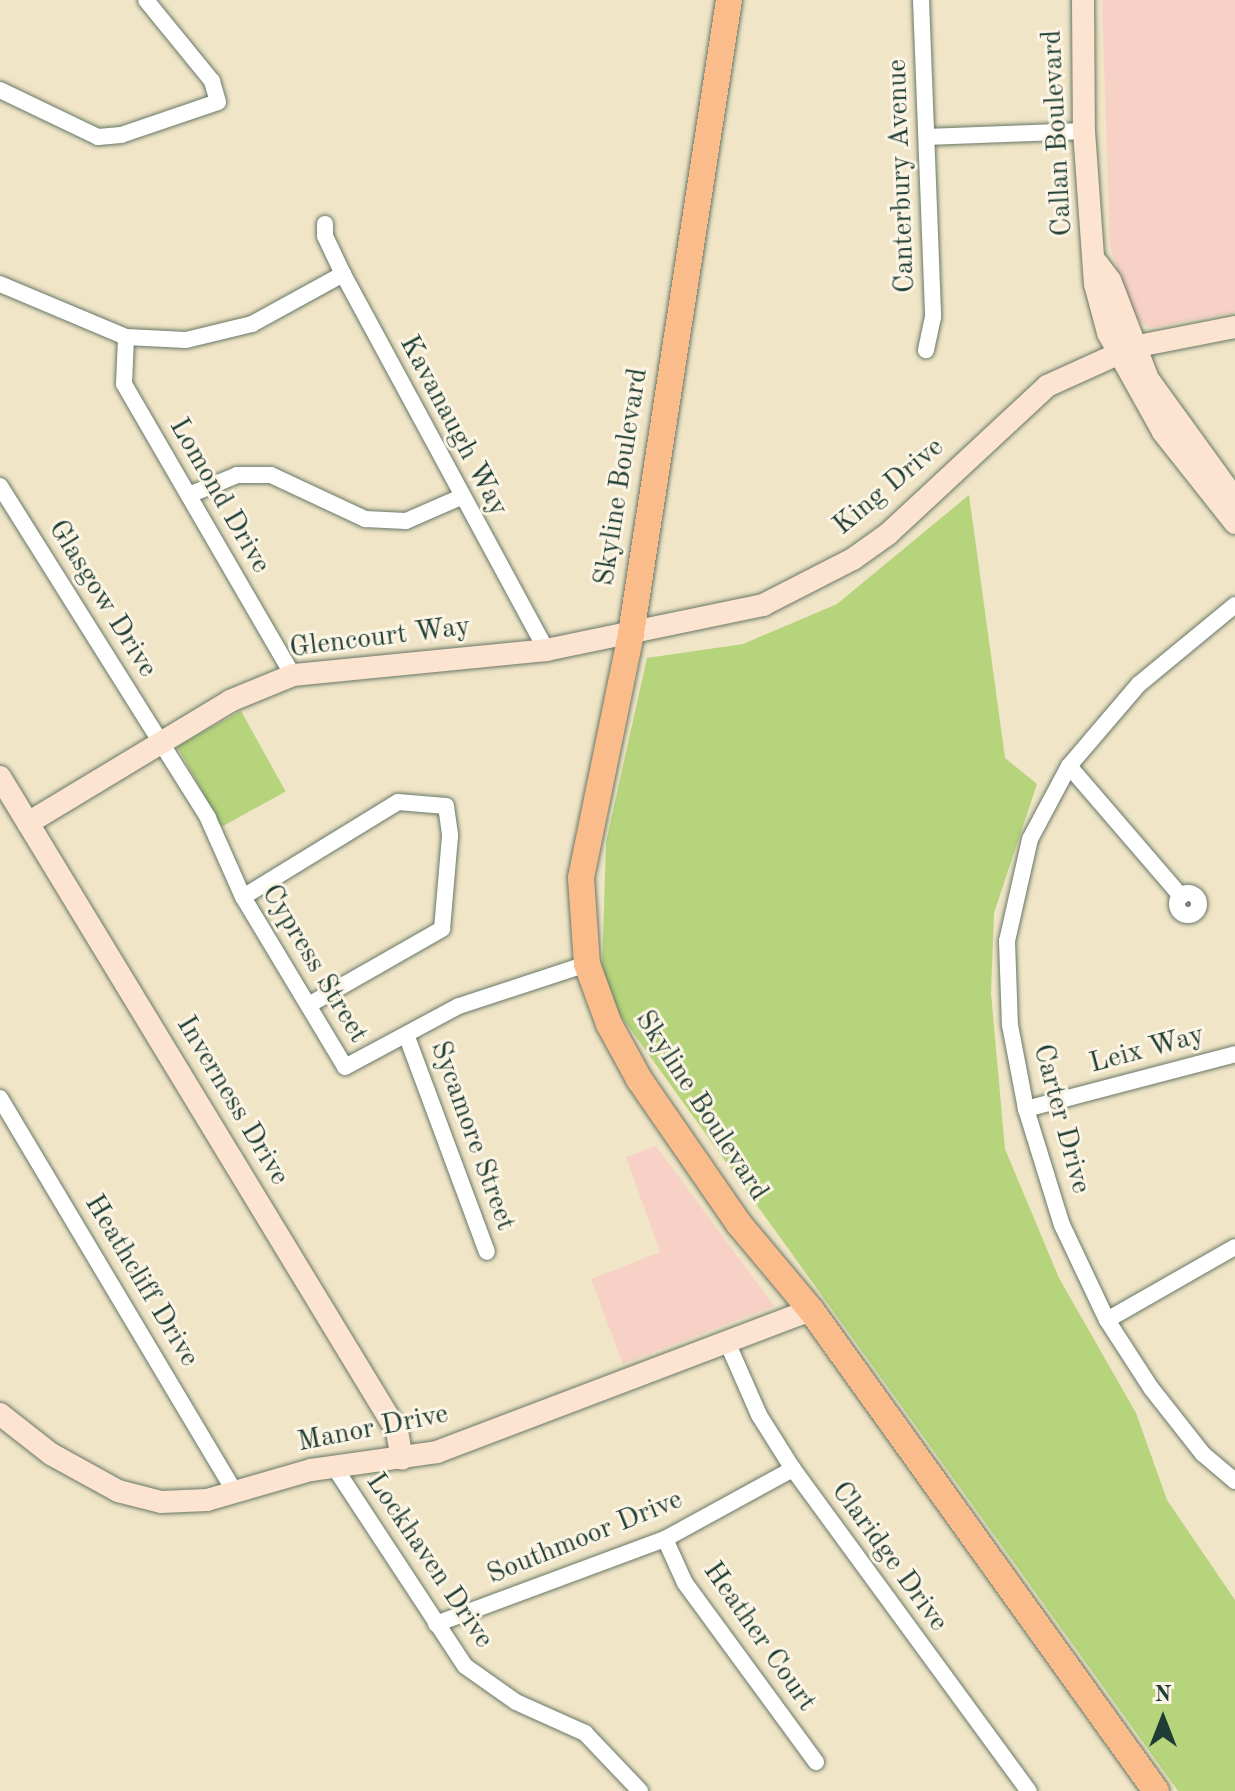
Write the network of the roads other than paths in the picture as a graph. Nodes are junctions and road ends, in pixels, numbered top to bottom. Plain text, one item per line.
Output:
1 (146, 0) edge
2 (729, 0) edge
3 (921, 0) edge
4 (1083, 0) edge
5 (0, 90) edge
6 (1084, 131) junction
7 (927, 137) junction
8 (325, 224) dead end
9 (343, 274) junction
10 (0, 284) edge
11 (1235, 327) edge
12 (126, 337) junction
13 (1235, 341) edge
14 (926, 350) dead end
15 (1127, 355) junction
16 (0, 486) edge
17 (189, 495) junction
18 (461, 497) junction
19 (1235, 499) edge
20 (1235, 523) edge
21 (1235, 605) edge
22 (631, 634) junction
23 (546, 650) junction
24 (293, 675) junction
25 (160, 741) junction
26 (1069, 766) junction
27 (0, 777) edge
28 (28, 823) junction
29 (1181, 896) dead end
30 (243, 897) junction
31 (587, 964) junction
32 (309, 1005) junction
33 (407, 1037) junction
34 (1235, 1054) edge
35 (0, 1098) edge
36 (1026, 1109) junction
37 (1235, 1247) edge
38 (487, 1252) dead end
39 (811, 1310) junction
40 (1107, 1320) junction
41 (727, 1342) junction
42 (0, 1414) edge
43 (402, 1459) junction
44 (333, 1465) junction
45 (793, 1469) junction
46 (1235, 1481) edge
47 (235, 1492) junction
48 (665, 1539) junction
49 (436, 1624) junction
50 (816, 1762) dead end
51 (640, 1791) edge
52 (1029, 1791) edge
53 (1156, 1791) edge

1 - 5 street
2 - 22 main road, Skyline Boulevard
3 - 7 street, Canterbury Avenue
4 - 6 street, Callan Boulevard
6 - 7 street
6 - 15 street, Callan Boulevard
7 - 14 street, Canterbury Avenue
8 - 9 street, Kavanaugh Way
9 - 12 street
9 - 18 street, Kavanaugh Way
10 - 12 street
11 - 15 street, King Drive
12 - 17 street, Lomond Drive
13 - 15 street, King Drive
15 - 19 street, Callan Boulevard
15 - 20 street, Callan Boulevard
15 - 22 street, King Drive
16 - 25 street, Glasgow Drive
17 - 18 street
17 - 24 street, Lomond Drive
18 - 23 street, Kavanaugh Way
21 - 26 street, Carter Drive
22 - 23 street, Glencourt Way
22 - 31 main road, Skyline Boulevard
23 - 24 street, Glencourt Way
24 - 25 street, Glencourt Way
25 - 28 street, Glencourt Way
25 - 30 street, Cypress Street
26 - 29 street
26 - 36 street, Carter Drive
27 - 28 street, Inverness Drive
28 - 43 street, Inverness Drive
30 - 32 street, Cypress Street
30 - 32 street
31 - 33 street, Cypress Street
31 - 39 main road, Skyline Boulevard
32 - 33 street, Cypress Street
33 - 38 street, Sycamore Street
34 - 36 street, Leix Way
35 - 47 street, Heathcliff Drive
36 - 40 street, Carter Drive
37 - 40 street
39 - 41 street, Manor Drive
39 - 53 main road, Skyline Boulevard
40 - 46 street, Carter Drive
41 - 43 street, Manor Drive
41 - 45 street, Claridge Drive
42 - 47 street, Manor Drive
43 - 44 street, Manor Drive
44 - 47 street, Manor Drive
44 - 49 street, Lockhaven Drive
45 - 48 street, Southmoor Drive
45 - 52 street, Claridge Drive
48 - 49 street, Southmoor Drive
48 - 50 street, Heather Court
49 - 51 street, Lockhaven Drive

